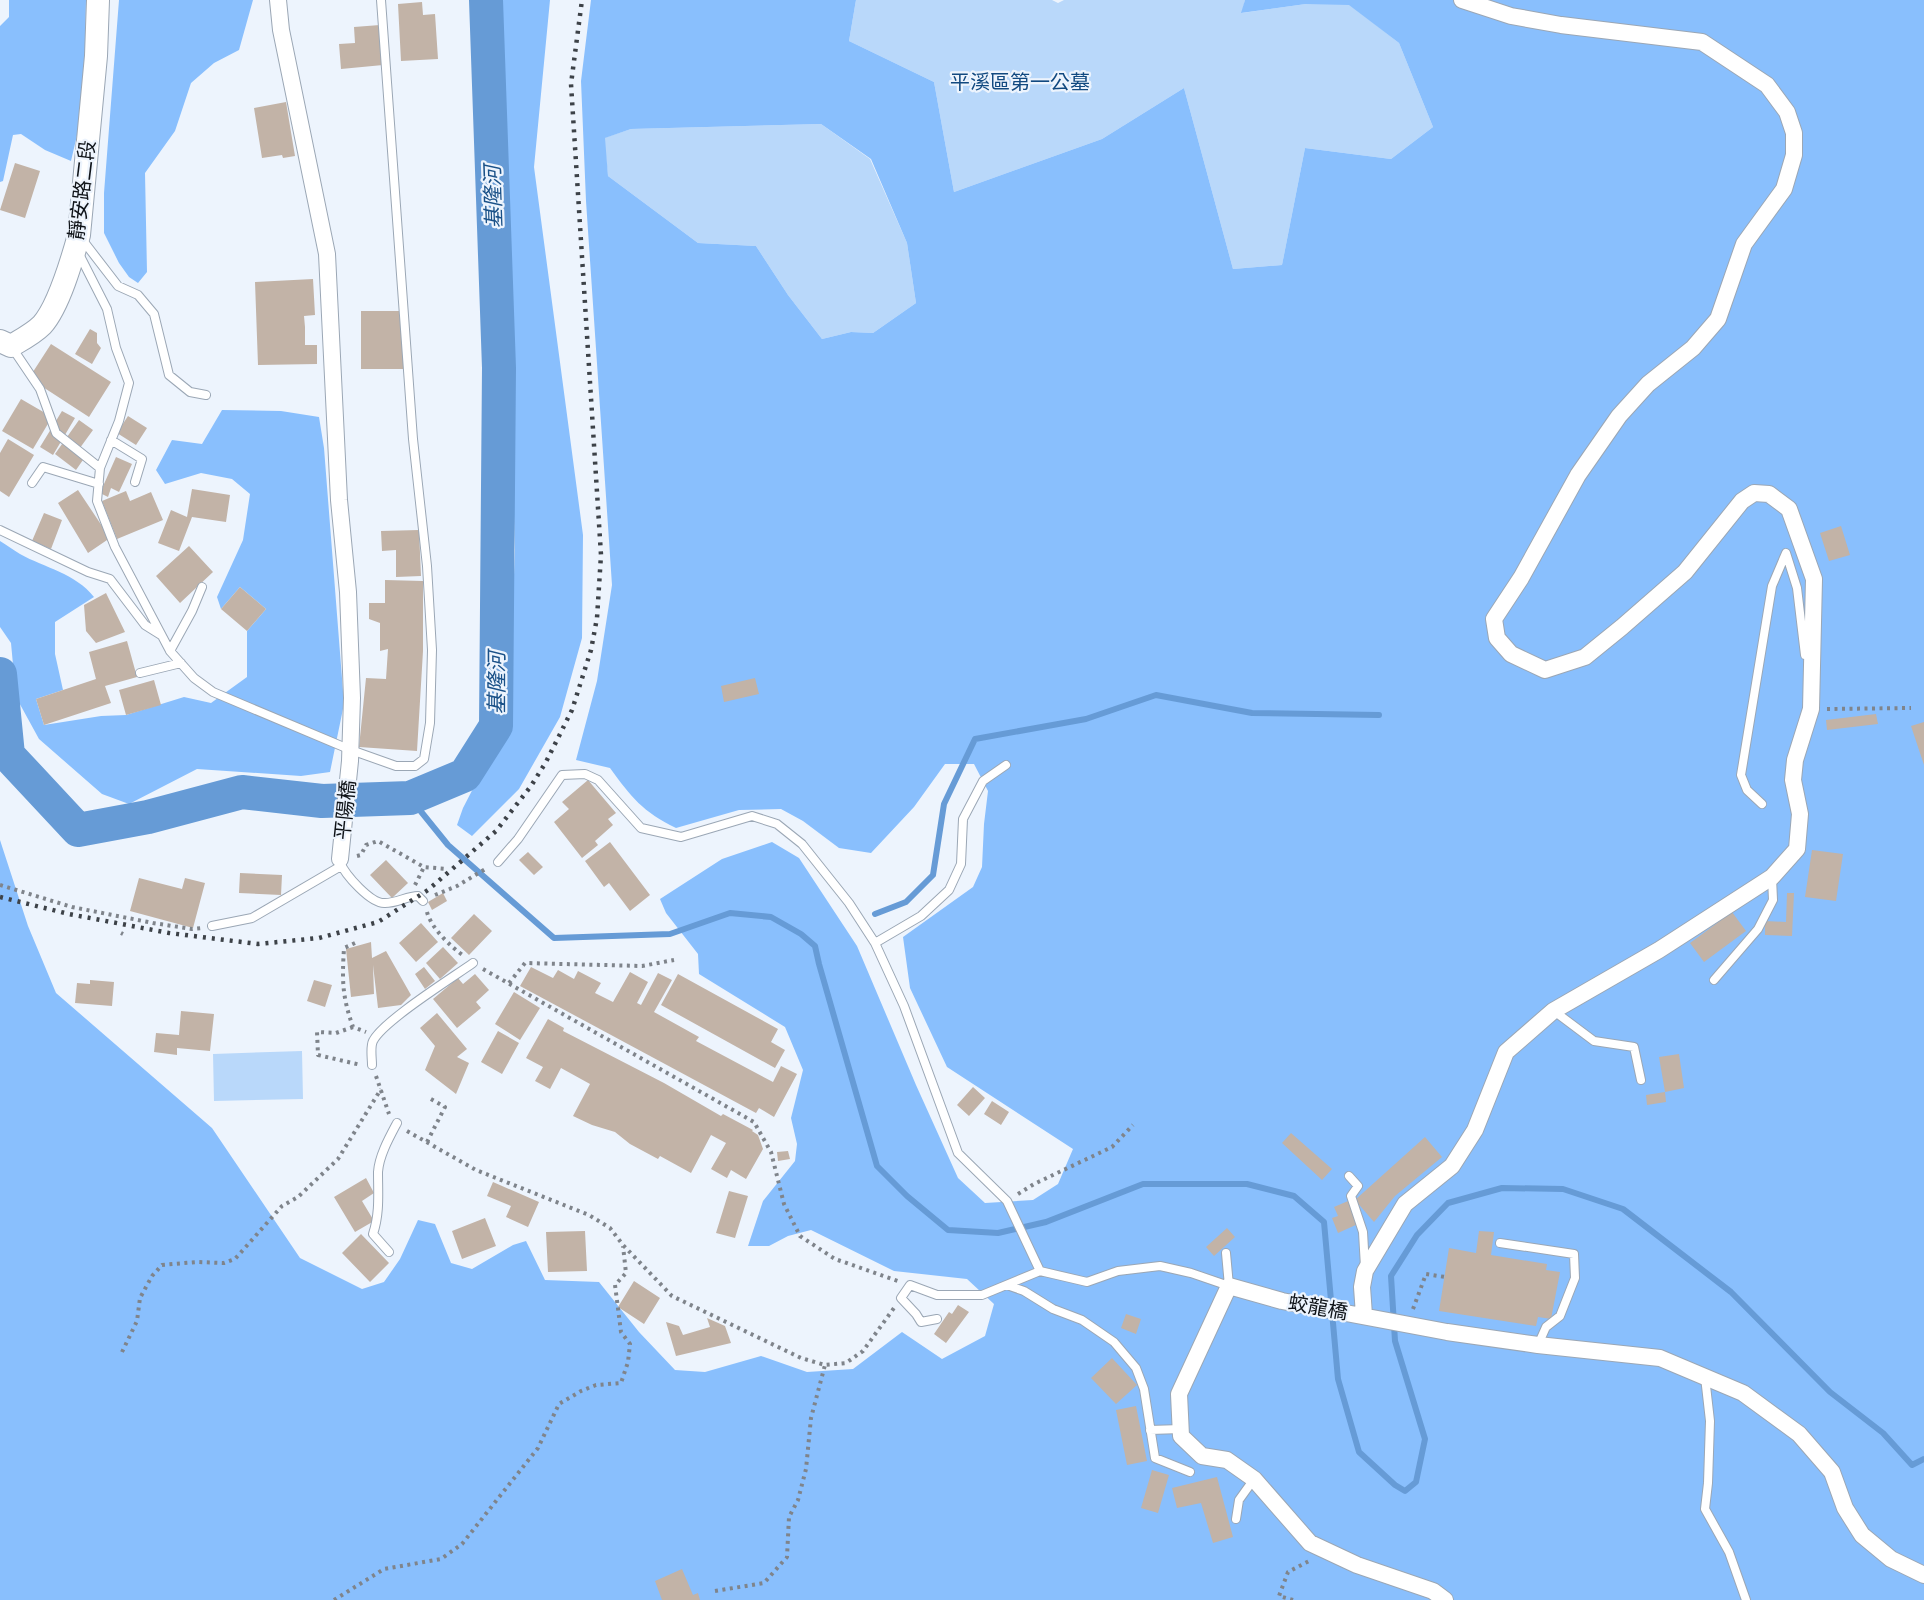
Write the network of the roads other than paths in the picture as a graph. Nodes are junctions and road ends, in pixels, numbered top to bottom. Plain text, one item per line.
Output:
1 (98, 0) edge
2 (278, 0) edge
3 (381, 0) edge
4 (1462, 0) edge
5 (77, 241) junction
6 (5, 344) edge
7 (206, 395) dead end
8 (111, 440) junction
9 (100, 468) junction
10 (135, 482) dead end
11 (32, 483) dead end
12 (99, 484) junction
13 (0, 530) edge
14 (202, 587) dead end
15 (161, 636) junction
16 (170, 651) junction
17 (181, 663) junction
18 (140, 673) dead end
19 (1812, 674) junction
20 (351, 756) junction
21 (1006, 765) dead end
22 (1762, 804) dead end
23 (340, 862) junction
24 (498, 862) road end
25 (1772, 877) junction
26 (425, 900) road end
27 (212, 926) road end
28 (875, 943) junction
29 (473, 963) road end
30 (1714, 980) dead end
31 (1553, 1011) junction
32 (372, 1065) road end
33 (1641, 1080) dead end
34 (397, 1123) road end
35 (1349, 1176) dead end
36 (1500, 1242) dead end
37 (389, 1252) dead end
38 (1226, 1252) dead end
39 (1040, 1271) junction
40 (1365, 1271) junction
41 (1007, 1285) junction
42 (1229, 1286) junction
43 (1364, 1315) junction
44 (937, 1318) dead end
45 (1538, 1345) junction
46 (1705, 1377) junction
47 (1181, 1429) junction
48 (1150, 1430) junction
49 (1190, 1472) dead end
50 (1254, 1479) junction
51 (1236, 1519) dead end
52 (1924, 1575) edge
53 (1445, 1600) edge
54 (1746, 1600) edge

1 - 5 main road, 靜安路二段
2 - 20 street, 平陽橋
3 - 20 lane
4 - 19 street
5 - 6 main road, 靜安路二段
5 - 7 lane
5 - 8 lane
6 - 9 lane
8 - 9 lane
8 - 10 lane
9 - 12 lane
11 - 12 lane
12 - 15 lane
13 - 15 lane
14 - 16 lane
15 - 16 lane
16 - 17 lane
17 - 18 lane
17 - 20 lane
19 - 22 lane
19 - 25 street
20 - 23 street, 平陽橋
21 - 28 lane
23 - 26 lane
23 - 27 lane
24 - 28 lane
25 - 30 lane
25 - 31 street
28 - 39 lane
29 - 32 lane
31 - 33 lane
31 - 40 street
34 - 37 lane
35 - 40 lane
36 - 45 lane
38 - 42 lane
39 - 41 lane
39 - 42 lane
40 - 43 street
41 - 44 lane
41 - 48 lane
42 - 43 street, 蛟龍橋
42 - 47 street
43 - 45 street, 蛟龍橋
45 - 46 street, 蛟龍橋
46 - 52 street, 蛟龍橋
46 - 54 lane
47 - 48 lane
47 - 50 street
48 - 49 lane
50 - 51 lane
50 - 53 street

